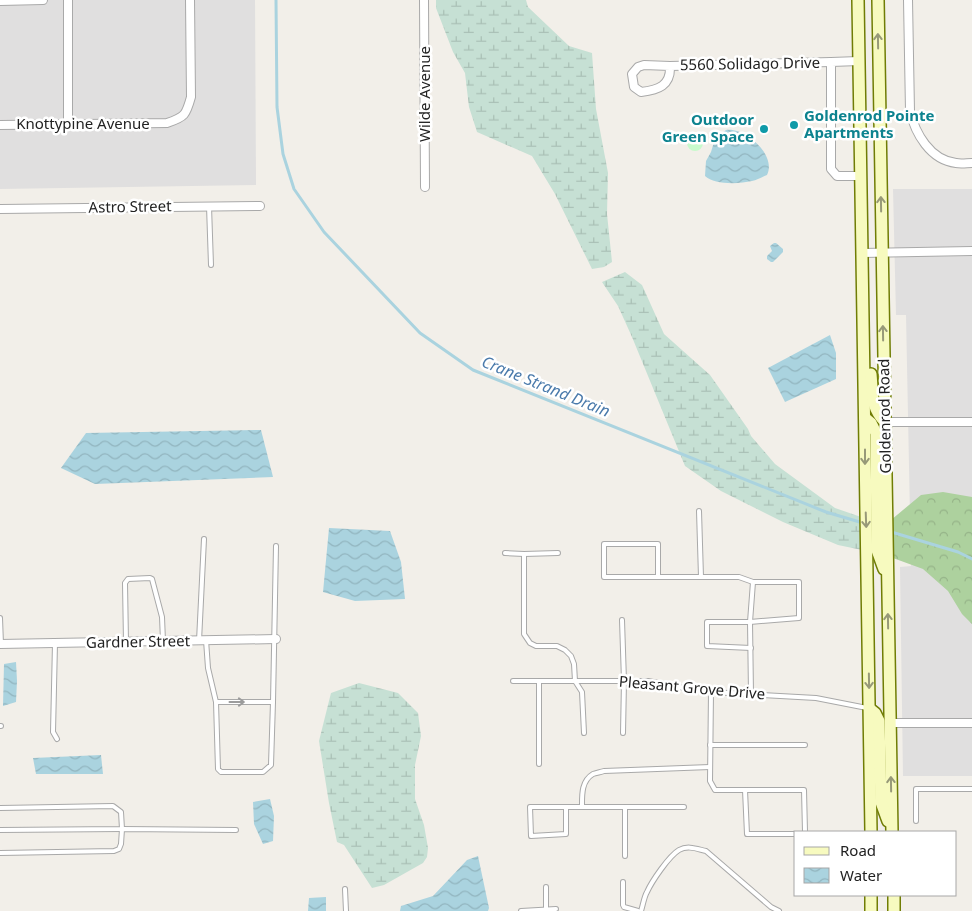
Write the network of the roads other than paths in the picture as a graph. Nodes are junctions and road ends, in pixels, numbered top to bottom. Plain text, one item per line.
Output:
1 (43, 0) edge
2 (68, 0) edge
3 (190, 0) edge
4 (424, 0) edge
5 (858, 0) edge
6 (878, 0) edge
7 (908, 0) edge
8 (0, 1) edge
9 (859, 61) junction
10 (830, 62) junction
11 (670, 66) junction
12 (68, 124) junction
13 (0, 125) edge
14 (972, 163) edge
15 (861, 176) junction
16 (425, 187) dead end
17 (209, 206) junction
18 (260, 206) dead end
19 (0, 209) edge
20 (972, 252) edge
21 (862, 253) junction
22 (882, 253) junction
23 (211, 265) dead end
24 (862, 288) junction
25 (885, 422) junction
26 (972, 422) edge
27 (876, 495) junction
28 (699, 511) dead end
29 (204, 539) dead end
30 (877, 544) junction
31 (276, 546) dead end
32 (505, 553) dead end
33 (558, 553) dead end
34 (524, 554) junction
35 (658, 577) junction
36 (701, 577) junction
37 (753, 582) junction
38 (0, 618) edge
39 (622, 620) dead end
40 (750, 622) junction
41 (275, 639) junction
42 (163, 641) junction
43 (203, 641) junction
44 (126, 642) junction
45 (55, 643) junction
46 (0, 644) edge
47 (752, 648) junction
48 (512, 681) dead end
49 (539, 681) junction
50 (575, 681) junction
51 (624, 681) junction
52 (711, 692) junction
53 (752, 694) junction
54 (216, 702) junction
55 (273, 702) junction
56 (870, 709) junction
57 (890, 723) junction
58 (972, 723) edge
59 (584, 733) dead end
60 (623, 733) dead end
61 (57, 739) dead end
62 (710, 745) junction
63 (805, 745) dead end
64 (539, 764) dead end
65 (710, 767) junction
66 (972, 789) edge
67 (745, 790) junction
68 (566, 807) junction
69 (582, 807) junction
70 (625, 807) junction
71 (684, 807) dead end
72 (0, 808) edge
73 (916, 821) dead end
74 (122, 829) junction
75 (0, 830) edge
76 (236, 830) dead end
77 (805, 831) edge
78 (871, 831) edge
79 (892, 831) edge
80 (794, 834) edge
81 (0, 853) edge
82 (625, 856) dead end
83 (623, 882) dead end
84 (546, 887) dead end
85 (345, 889) dead end
86 (871, 896) edge
87 (894, 896) edge
88 (556, 909) dead end
89 (546, 910) junction
90 (346, 911) edge
91 (521, 911) edge
92 (639, 911) edge
93 (779, 911) edge
94 (872, 911) edge
95 (894, 911) edge

1 - 8 street
2 - 12 street
3 - 12 street, Knottypine Avenue
4 - 16 street, Wilde Avenue
5 - 9 main road, Goldenrod Road
22 -> 6 main road, Goldenrod Road
7 - 14 street
9 - 10 street, 5560 Solidago Drive
9 - 15 main road, Goldenrod Road
10 - 11 street, 5560 Solidago Drive
10 - 15 street, 5560 Solidago Drive
11 - 11 street, 5560 Solidago Drive
12 - 13 street, Knottypine Avenue
15 - 21 main road, Goldenrod Road
17 - 18 street, Astro Street
17 - 19 street, Astro Street
17 - 23 lane
20 - 22 street
21 - 22 street
21 - 24 main road, Goldenrod Road
25 -> 22 main road, Goldenrod Road
24 - 25 main road
24 - 27 main road, Goldenrod Road
25 - 26 street
25 - 27 main road, Goldenrod Road
27 - 30 main road, Goldenrod Road
27 - 30 main road, Goldenrod Road
28 - 36 lane
29 - 43 lane
30 -> 56 main road, Goldenrod Road
57 -> 30 main road, Goldenrod Road
31 - 41 lane
32 - 34 lane
33 - 34 lane
34 - 50 lane
35 - 35 lane
35 - 36 lane
36 - 37 lane
37 - 40 lane
37 - 40 lane
38 - 46 lane
39 - 51 lane
40 - 47 lane
40 - 47 lane
41 - 43 street, Gardner Street
41 - 55 lane
42 - 43 street, Gardner Street
42 - 44 street, Gardner Street
42 - 44 lane
43 - 54 lane
44 - 45 street, Gardner Street
45 - 46 street, Gardner Street
45 - 61 lane
47 - 53 lane
48 - 49 lane, Pleasant Grove Drive
49 - 50 lane, Pleasant Grove Drive
49 - 64 lane
50 - 51 lane, Pleasant Grove Drive
50 - 59 lane
51 - 52 lane, Pleasant Grove Drive
51 - 60 lane
52 - 53 lane, Pleasant Grove Drive
52 - 62 lane
53 - 56 lane, Pleasant Grove Drive
54 -> 55 lane
54 - 55 lane
56 - 78 main road, Goldenrod Road
56 - 79 main road
57 - 58 street
79 -> 57 main road, Goldenrod Road
62 - 63 lane
62 - 65 lane
65 - 67 lane
65 - 69 lane
66 - 73 lane
67 - 77 lane
67 - 80 lane
68 - 68 lane
68 - 69 lane
69 - 70 lane
70 - 71 lane
70 - 82 lane
72 - 74 lane
74 - 75 lane
74 - 76 lane
74 - 81 lane
83 - 92 lane
84 - 89 lane
85 - 90 lane
86 - 94 main road
87 - 95 main road
88 - 89 lane
89 - 91 lane
92 - 93 lane

